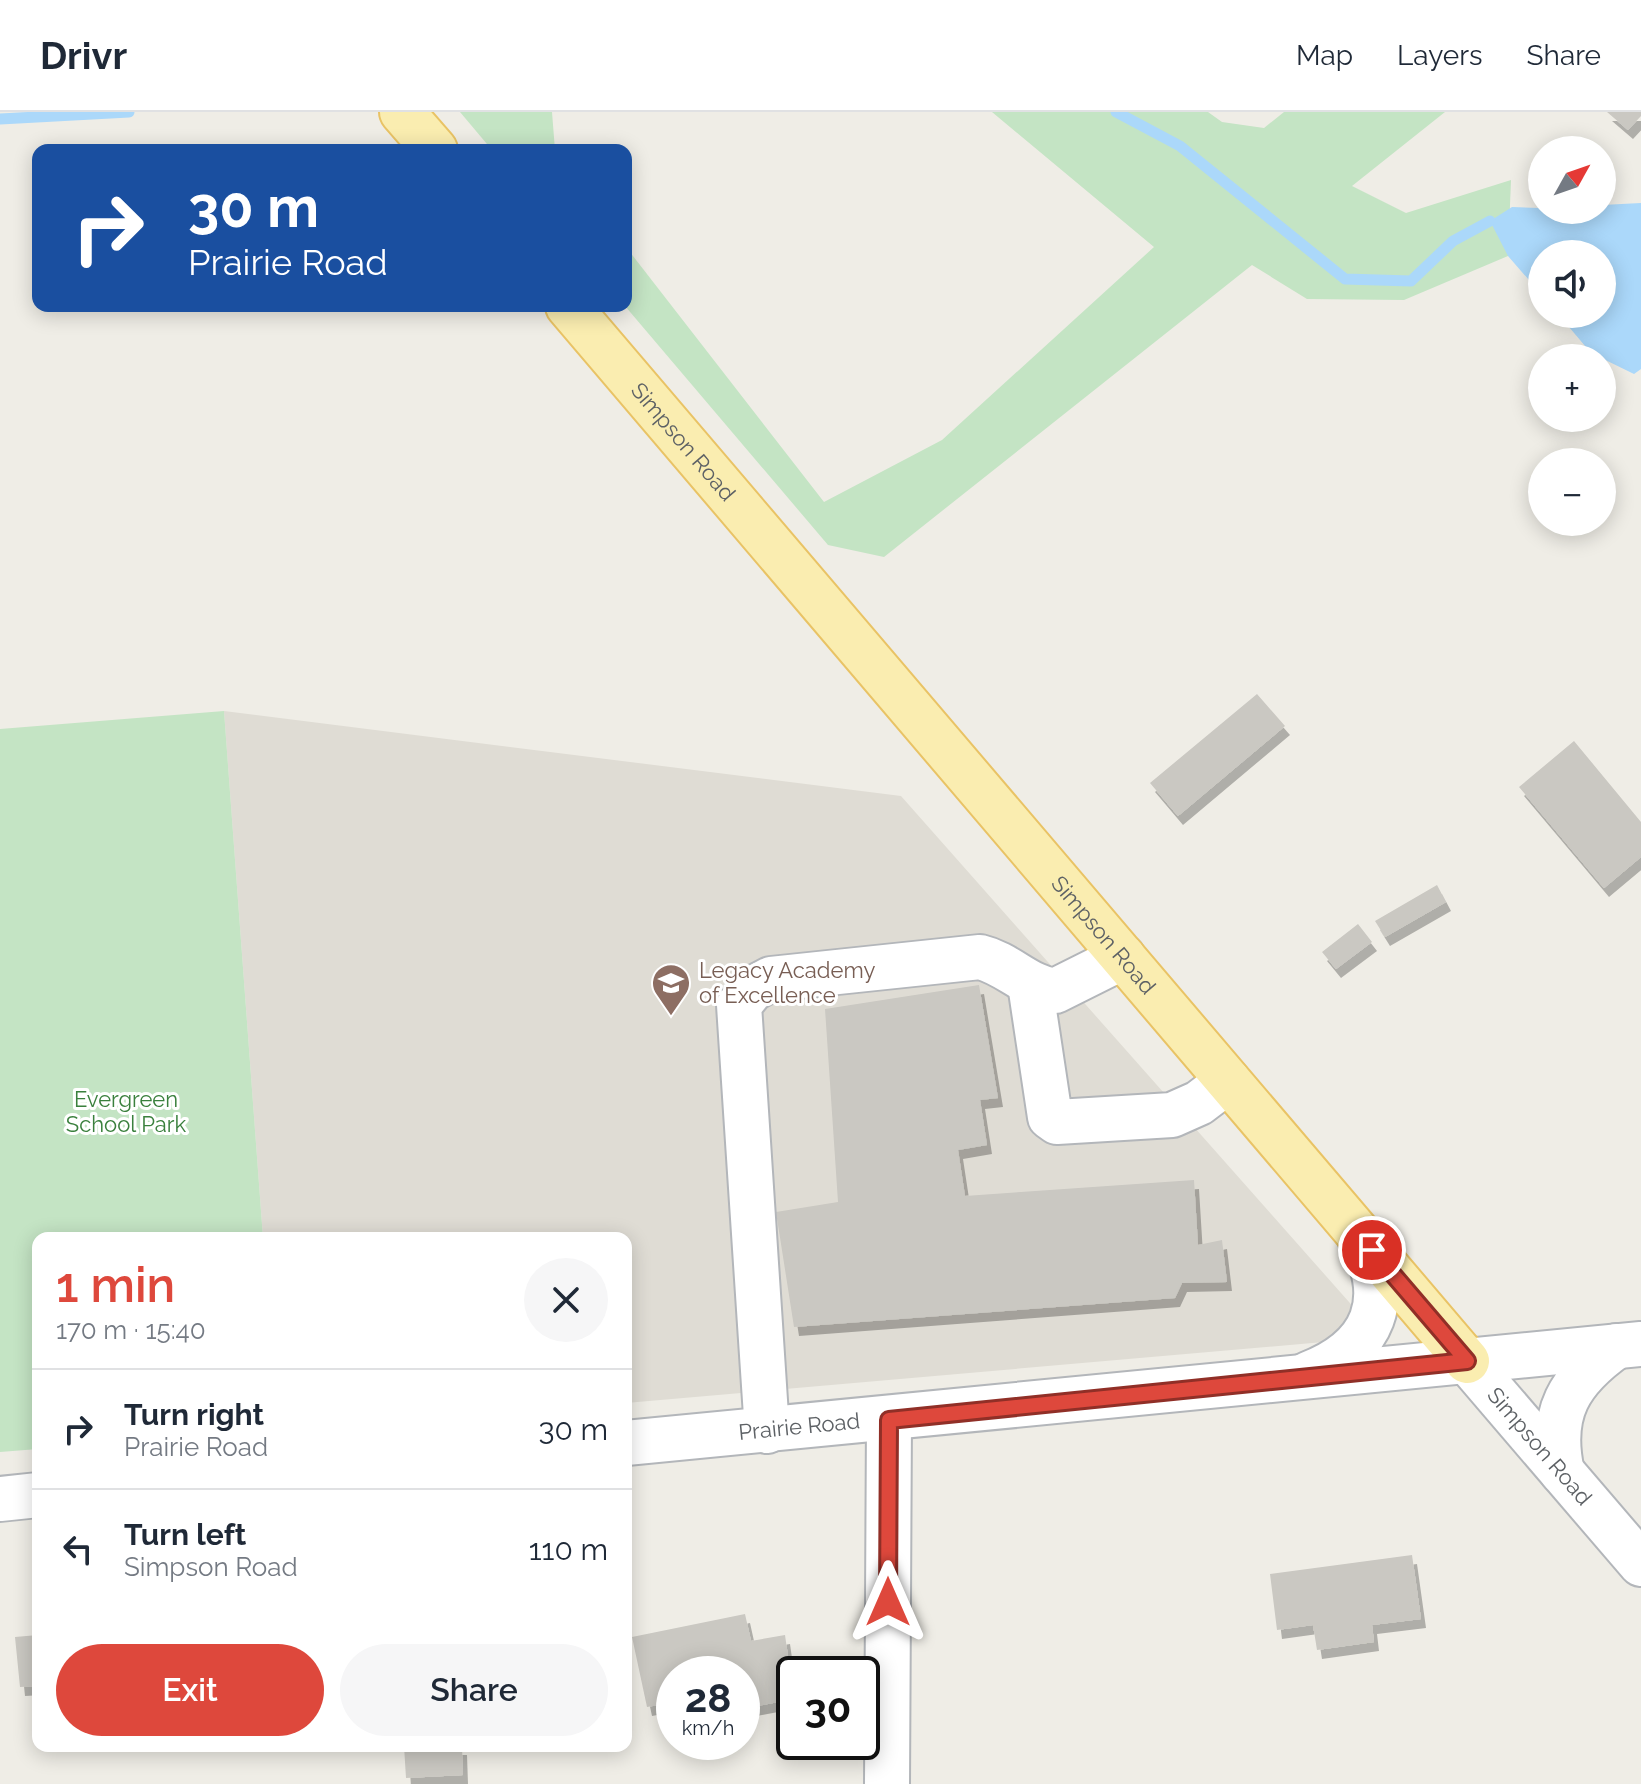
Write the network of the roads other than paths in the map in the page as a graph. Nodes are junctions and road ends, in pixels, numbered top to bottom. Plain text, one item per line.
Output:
1 (402, 112) edge
2 (430, 144) edge
3 (573, 312) edge
4 (1123, 957) junction
5 (1030, 984) junction
6 (1228, 1081) junction
7 (1356, 1231) junction
8 (1629, 1345) edge
9 (1467, 1361) junction
10 (1299, 1378) junction
11 (889, 1420) junction
12 (767, 1431) junction
13 (632, 1442) edge
14 (1562, 1472) junction
15 (32, 1496) edge
16 (0, 1499) edge
17 (1641, 1564) edge
18 (887, 1784) edge

1 - 2 main road
3 - 4 main road, Simpson Road
4 - 5 street
4 - 6 main road, Simpson Road
5 - 6 street
5 - 12 street
6 - 7 main road, Simpson Road
7 - 9 main road, Simpson Road
7 - 10 street
8 - 9 street, Prairie Road
8 - 14 street
9 - 10 street, Prairie Road
9 - 14 street, Simpson Road
10 - 11 street, Prairie Road
11 - 12 street, Prairie Road
11 - 18 street
12 - 13 street, Prairie Road
14 - 17 street, Simpson Road
15 - 16 street

